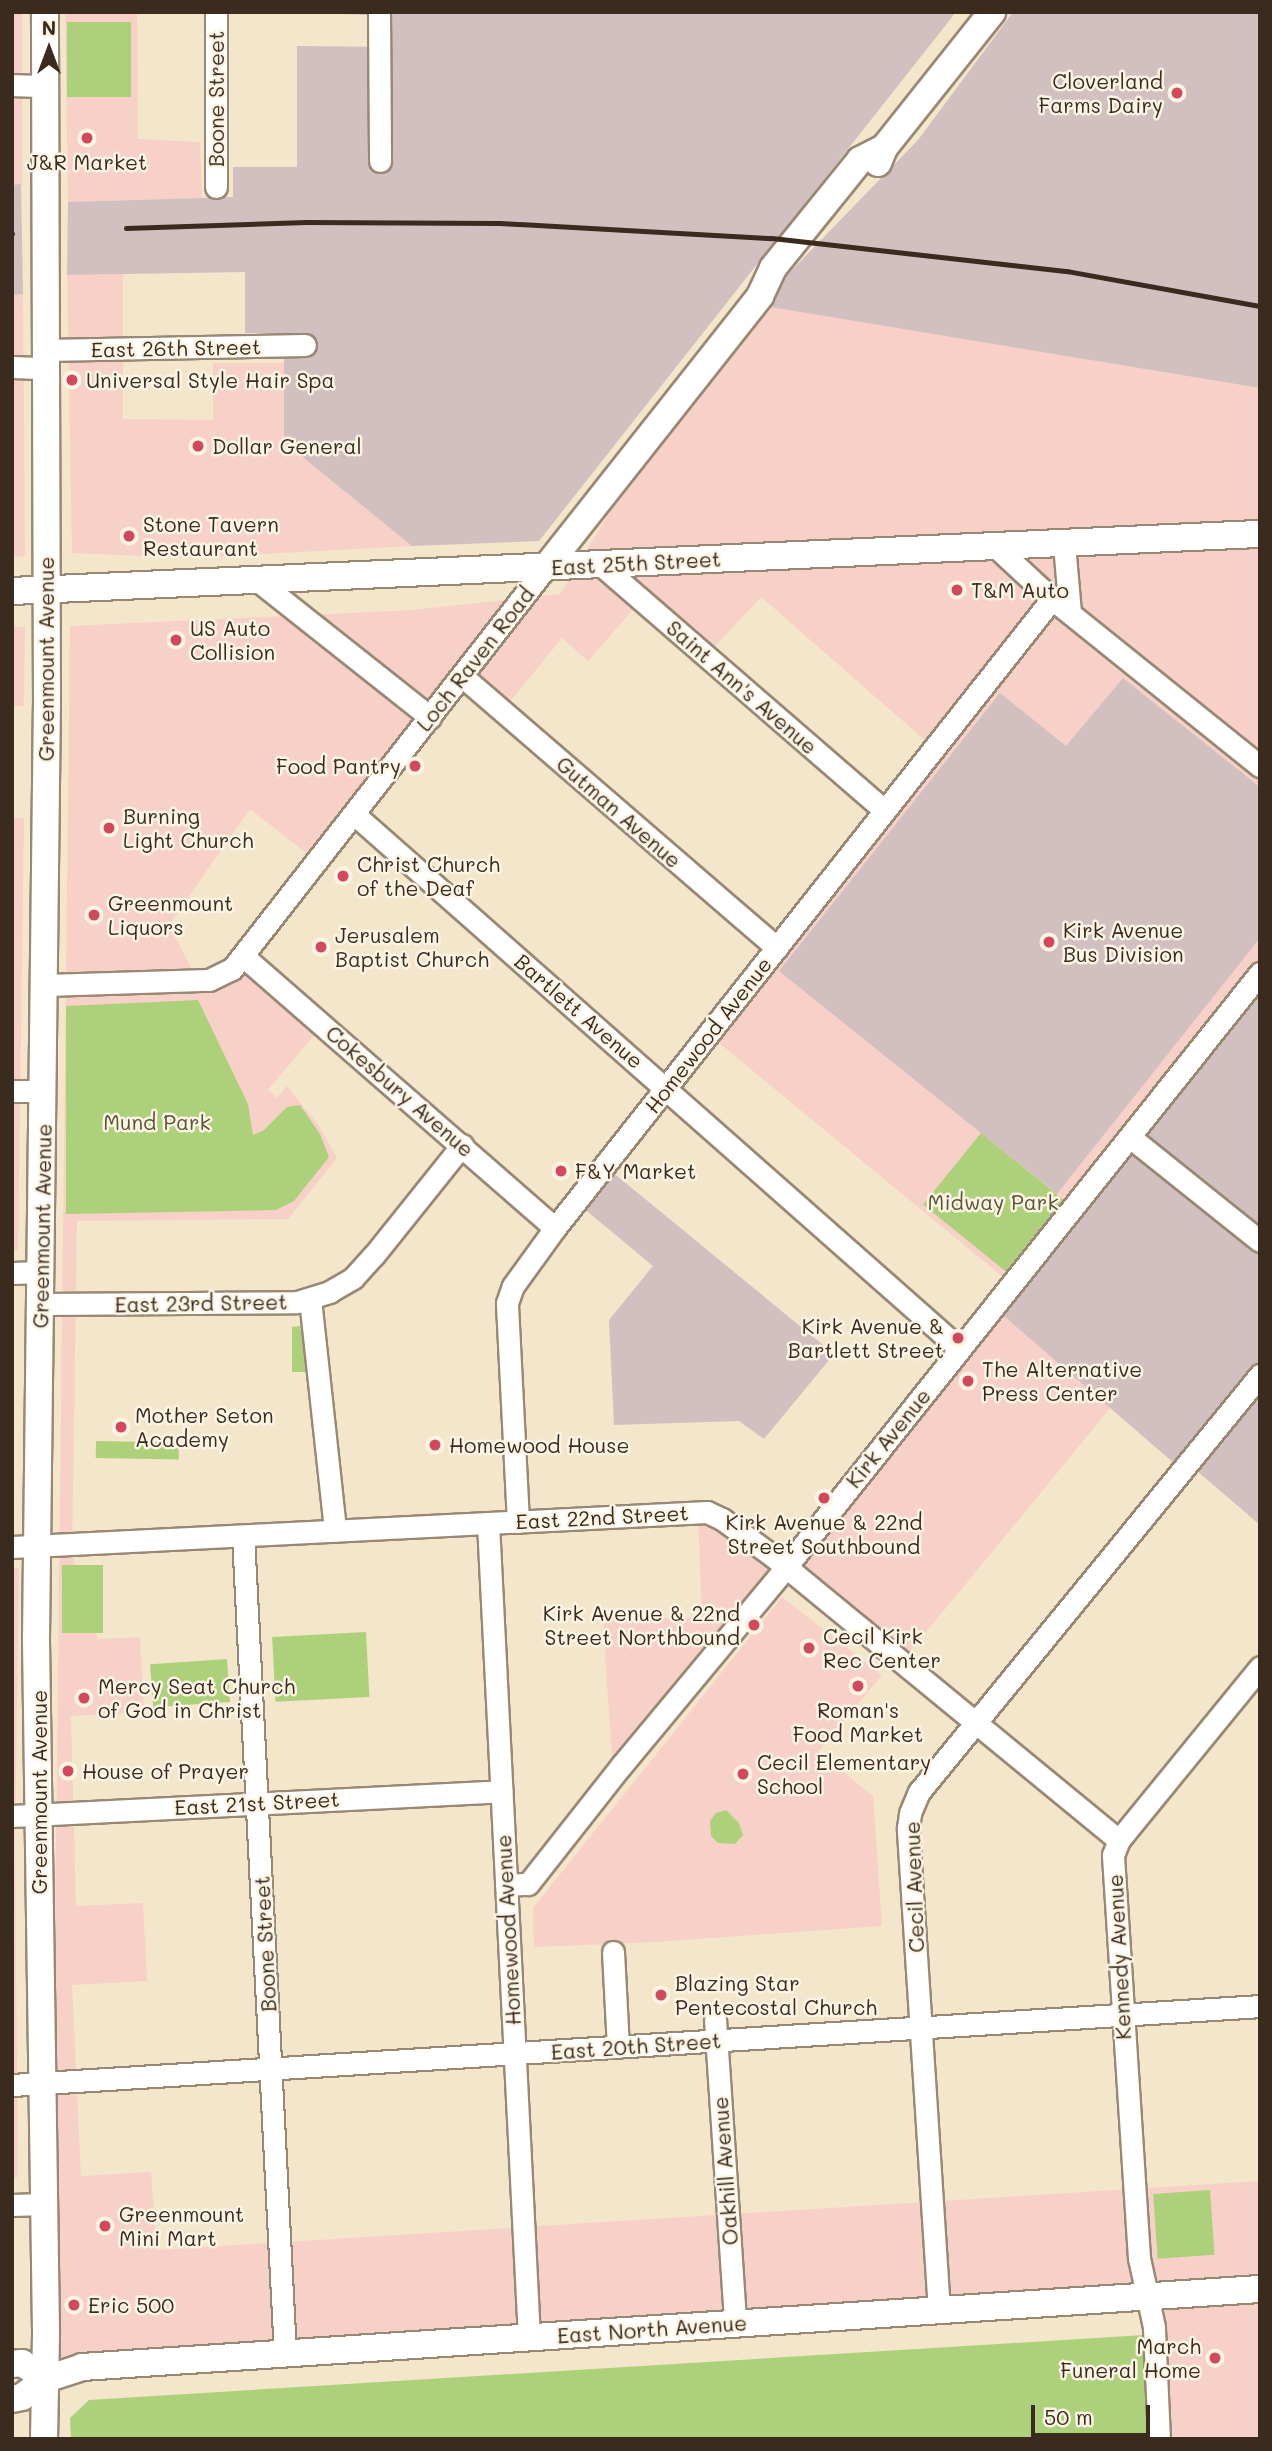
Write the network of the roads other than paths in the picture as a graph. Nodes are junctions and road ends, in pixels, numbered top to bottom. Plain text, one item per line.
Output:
1 (45, 12) edge
2 (216, 12) edge
3 (379, 12) edge
4 (992, 12) edge
5 (12, 85) edge
6 (45, 86) junction
7 (380, 161) dead end
8 (216, 187) dead end
9 (305, 345) dead end
10 (46, 359) junction
11 (12, 367) edge
12 (1260, 534) edge
13 (1064, 544) junction
14 (996, 547) junction
15 (600, 564) junction
16 (547, 566) junction
17 (257, 580) junction
18 (46, 590) junction
19 (12, 592) edge
20 (1052, 599) junction
21 (1070, 613) junction
22 (462, 676) junction
23 (430, 717) junction
24 (1260, 766) edge
25 (884, 810) junction
26 (355, 814) junction
27 (777, 948) junction
28 (243, 957) junction
29 (1260, 973) edge
30 (46, 985) junction
31 (666, 1087) junction
32 (12, 1091) edge
33 (44, 1091) junction
34 (1130, 1137) junction
35 (462, 1145) junction
36 (555, 1228) junction
37 (1260, 1241) edge
38 (41, 1272) junction
39 (12, 1273) edge
40 (310, 1299) junction
41 (40, 1304) junction
42 (960, 1349) junction
43 (1260, 1375) edge
44 (518, 1521) junction
45 (488, 1523) junction
46 (335, 1531) junction
47 (243, 1536) junction
48 (39, 1546) junction
49 (12, 1548) edge
50 (786, 1567) junction
51 (1260, 1667) edge
52 (975, 1724) junction
53 (501, 1791) junction
54 (258, 1803) junction
55 (39, 1815) junction
56 (12, 1816) edge
57 (1119, 1840) junction
58 (506, 1885) junction
59 (613, 1952) dead end
60 (1260, 2006) edge
61 (1121, 2015) junction
62 (715, 2019) dead end
63 (921, 2028) junction
64 (716, 2041) junction
65 (618, 2047) junction
66 (515, 2054) junction
67 (272, 2069) junction
68 (42, 2083) junction
69 (12, 2085) edge
70 (43, 2204) junction
71 (12, 2205) edge
72 (1260, 2289) edge
73 (1149, 2297) junction
74 (939, 2311) junction
75 (735, 2324) junction
76 (529, 2337) junction
77 (285, 2353) junction
78 (12, 2364) edge
79 (46, 2379) junction
80 (12, 2399) edge
81 (44, 2439) edge
82 (1159, 2439) edge

1 - 6 main road, Greenmount Avenue
2 - 8 street, Boone Street
3 - 7 street
4 - 16 main road, Loch Raven Road
5 - 6 street
6 - 10 main road, Greenmount Avenue
9 - 10 street, East 26th Street
10 - 11 street, East 26th Street
10 - 18 main road, Greenmount Avenue
12 - 13 main road, East 25th Street
13 - 14 main road, East 25th Street
13 - 21 street
14 - 15 main road, East 25th Street
14 - 20 street
15 - 16 main road, East 25th Street
15 - 25 street, Saint Ann's Avenue
16 - 17 main road, East 25th Street
16 - 22 street, Loch Raven Road
17 - 18 main road, East 25th Street
17 - 23 street
18 - 19 main road, East 25th Street
18 - 30 main road, Greenmount Avenue
20 - 21 street
20 - 25 street, Homewood Avenue
21 - 24 street
22 - 23 street, Loch Raven Road
22 - 27 street, Gutman Avenue
23 - 26 street, Loch Raven Road
25 - 27 street, Homewood Avenue
26 - 28 street, Loch Raven Road
26 - 31 street, Bartlett Avenue
27 - 31 street, Homewood Avenue
28 - 30 street, Loch Raven Road
28 - 35 street, Cokesbury Avenue
29 - 34 street, Kirk Avenue
30 - 33 main road, Greenmount Avenue
31 - 36 street, Homewood Avenue
31 - 42 street, Bartlett Avenue
32 - 33 street
33 - 38 main road, Greenmount Avenue
34 - 37 street
34 - 42 street, Kirk Avenue
35 - 36 street, Cokesbury Avenue
35 - 40 street, East 23rd Street
36 - 44 street, Homewood Avenue
38 - 39 street
38 - 41 main road, Greenmount Avenue
40 - 41 street, East 23rd Street
40 - 46 street
41 - 48 main road, Greenmount Avenue
42 - 50 street, Kirk Avenue
43 - 52 street, Cecil Avenue
44 - 45 street, East 22nd Street
44 - 50 street, East 22nd Street
45 - 46 street, East 22nd Street
45 - 53 street, Homewood Avenue
46 - 47 street, East 22nd Street
47 - 48 street, East 22nd Street
47 - 54 street, Boone Street
48 - 49 street, East 22nd Street
48 - 55 main road, Greenmount Avenue
50 - 52 street, East 22nd Street
50 - 58 street, Kirk Avenue
51 - 57 street
52 - 57 street, East 22nd Street
52 - 63 street, Cecil Avenue
53 - 54 street, East 21st Street
53 - 58 street, Homewood Avenue
54 - 55 street, East 21st Street
54 - 67 street, Boone Street
55 - 56 street, East 21st Street
55 - 68 main road, Greenmount Avenue
57 - 61 street, Kennedy Avenue
58 - 66 street, Homewood Avenue
59 - 65 street
60 - 61 street, East 20th Street
61 - 63 street, East 20th Street
61 - 73 street, Kennedy Avenue
62 - 64 street, Oakhill Avenue
63 - 64 street, East 20th Street
63 - 74 street, Cecil Avenue
64 - 65 street, East 20th Street
64 - 75 street, Oakhill Avenue
65 - 66 street, East 20th Street
66 - 67 street, East 20th Street
66 - 76 street, Homewood Avenue
67 - 68 street, East 20th Street
67 - 77 street, Boone Street
68 - 69 street, East 20th Street
68 - 70 main road, Greenmount Avenue
70 - 71 street
70 - 79 main road, Greenmount Avenue
72 - 73 main road, East North Avenue
73 - 74 main road, East North Avenue
73 - 82 street, Kennedy Avenue
74 - 75 main road, East North Avenue
75 - 76 main road, East North Avenue
76 - 77 main road, East North Avenue
77 - 79 main road, East North Avenue
78 - 79 main road
79 - 80 main road, East North Avenue
79 - 81 main road, Greenmount Avenue

